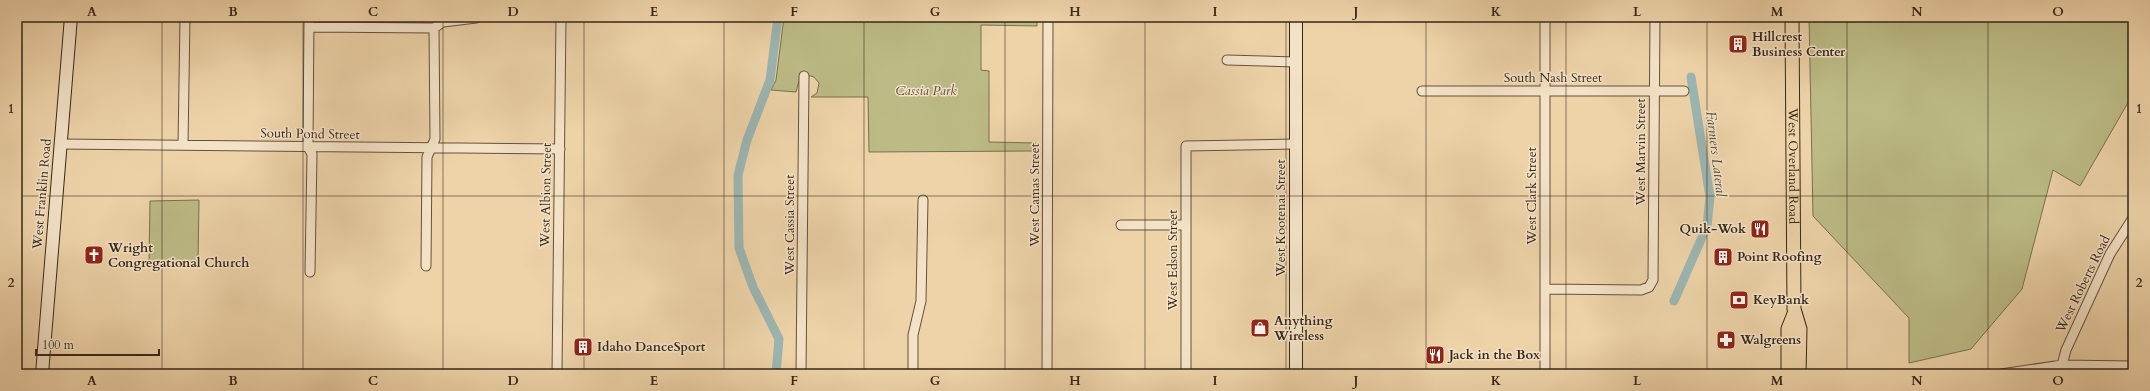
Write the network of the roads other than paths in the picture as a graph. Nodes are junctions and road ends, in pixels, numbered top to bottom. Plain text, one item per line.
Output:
1 (71, 17) edge
2 (185, 17) edge
3 (309, 17) edge
4 (561, 17) edge
5 (1048, 17) edge
6 (1296, 17) edge
7 (1545, 17) edge
8 (1655, 17) edge
9 (1792, 17) edge
10 (476, 18) dead end
11 (309, 27) junction
12 (434, 28) junction
13 (1226, 60) dead end
14 (1296, 62) junction
15 (804, 76) dead end
16 (1422, 91) dead end
17 (1545, 91) junction
18 (1654, 91) junction
19 (1684, 91) dead end
20 (60, 144) junction
21 (1295, 144) junction
22 (183, 145) junction
23 (308, 147) junction
24 (431, 148) junction
25 (560, 150) junction
26 (923, 200) dead end
27 (2133, 218) edge
28 (1121, 225) dead end
29 (1186, 225) junction
30 (426, 266) dead end
31 (310, 272) dead end
32 (1545, 289) junction
33 (1794, 314) junction
34 (2062, 365) junction
35 (2133, 366) edge
36 (42, 374) edge
37 (557, 374) edge
38 (801, 374) edge
39 (913, 374) edge
40 (1047, 374) edge
41 (1186, 374) edge
42 (1296, 374) edge
43 (1545, 374) edge
44 (1788, 374) edge
45 (1799, 374) edge
46 (2001, 374) edge

1 - 20 street, West Franklin Road
2 - 22 street
3 - 11 street
4 - 25 street, West Albion Street
5 - 40 street, West Camas Street
6 - 14 street, West Kootenai Street
7 - 17 street, West Clark Street
8 - 18 street, West Marvin Street
9 - 33 main road, West Overland Road
10 - 12 street
11 - 12 street
11 - 23 street
12 - 24 street
13 - 14 street
14 - 21 street, West Kootenai Street
15 - 38 street, West Cassia Street
16 - 17 street, South Nash Street
17 - 18 street, South Nash Street
17 - 32 street, West Clark Street
18 - 19 street, South Nash Street
18 - 32 street, West Marvin Street
20 - 22 street, South Pond Street
20 - 36 street, West Franklin Road
21 - 29 street, West Edson Street
21 - 42 street, West Kootenai Street
22 - 23 street, South Pond Street
23 - 24 street, South Pond Street
23 - 31 street
24 - 25 street, South Pond Street
24 - 30 street
25 - 37 street, West Albion Street
26 - 39 street
27 - 34 street, West Roberts Road
28 - 29 street
29 - 41 street, West Edson Street
32 - 43 street, West Clark Street
33 - 44 main road, West Overland Road
33 - 45 main road, West Overland Road
34 - 35 street
34 - 46 street

